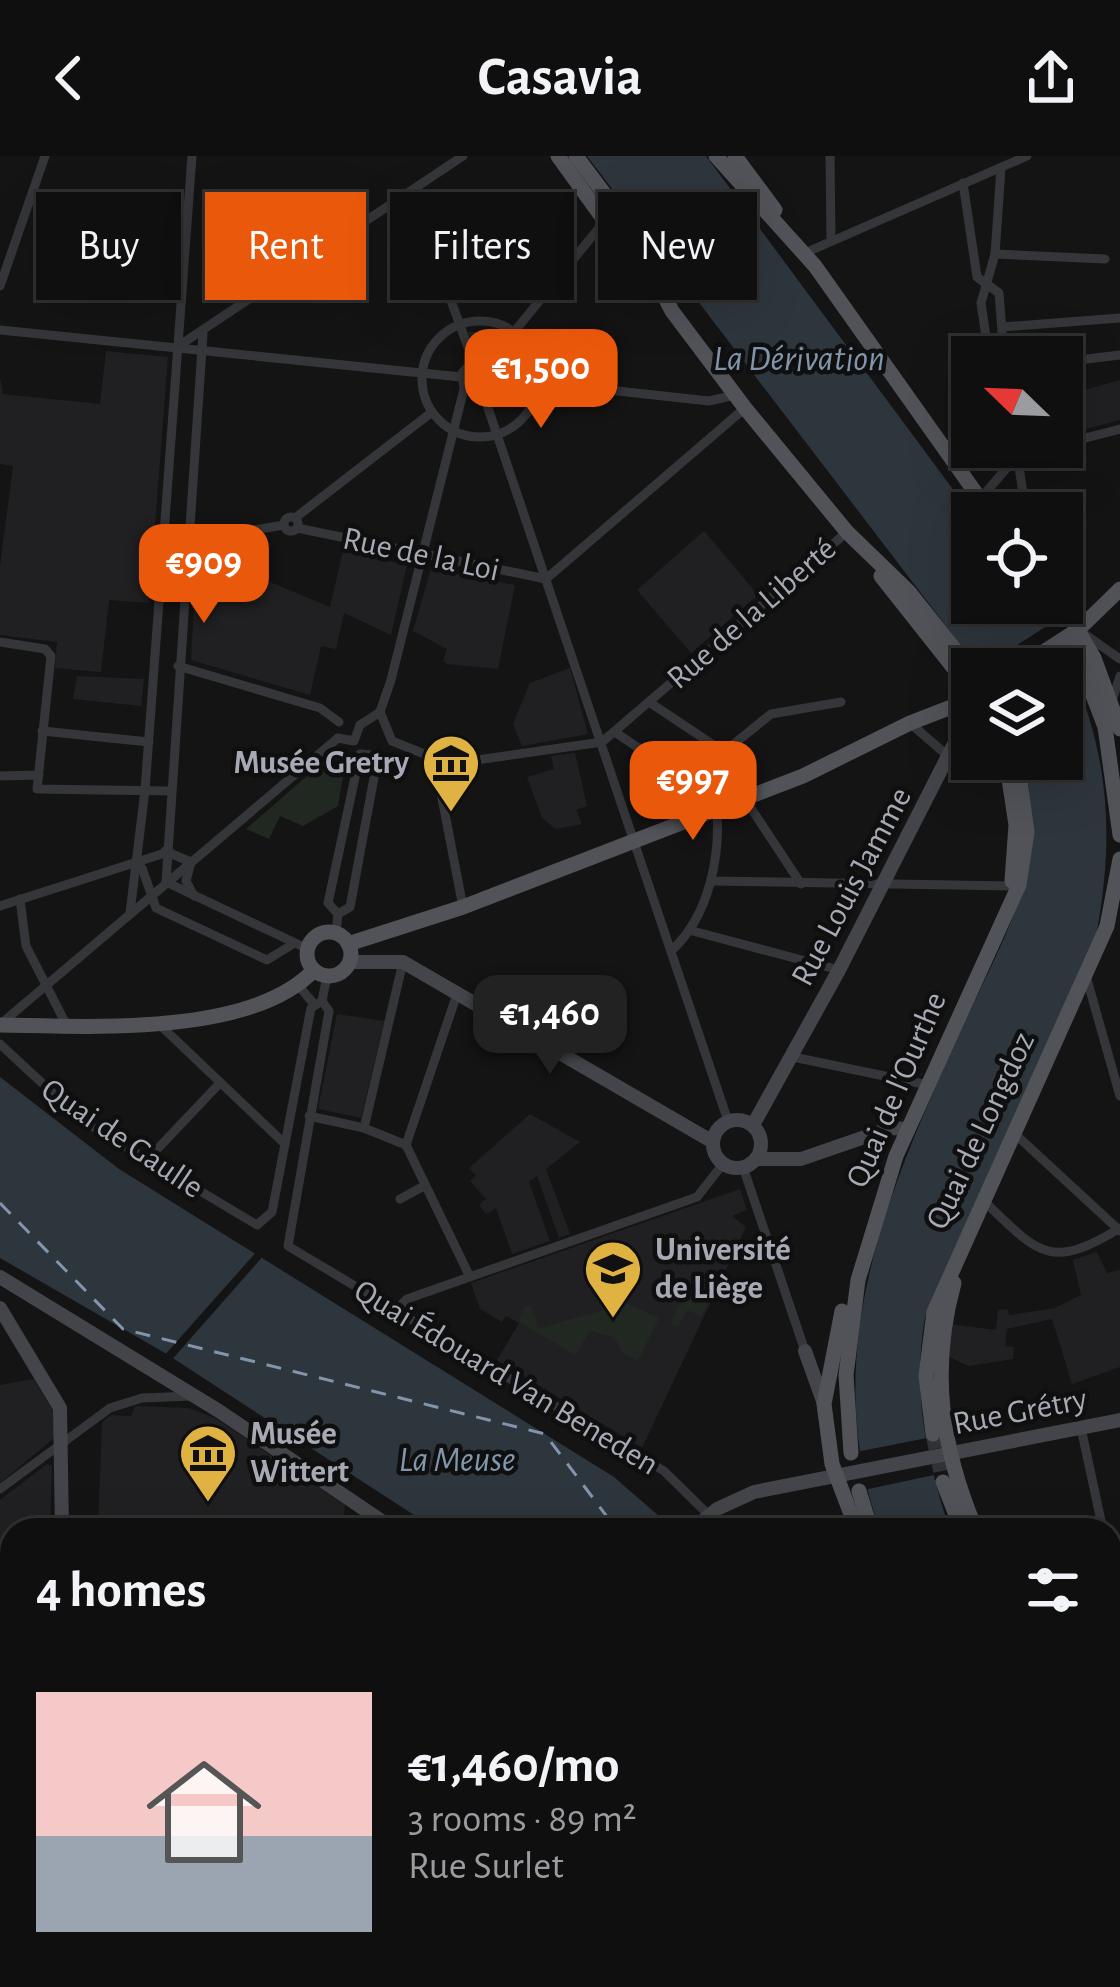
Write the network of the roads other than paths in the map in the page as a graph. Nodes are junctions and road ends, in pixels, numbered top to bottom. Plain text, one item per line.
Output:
1 (45, 156) edge
2 (192, 156) edge
3 (463, 156) edge
4 (558, 156) edge
5 (576, 156) edge
6 (716, 156) edge
7 (735, 156) edge
8 (830, 156) edge
9 (990, 156) edge
10 (1027, 156) edge
11 (999, 169) junction
12 (962, 183) junction
13 (411, 191) junction
14 (598, 216) edge
15 (598, 229) edge
16 (831, 239) junction
17 (994, 254) junction
18 (811, 259) junction
19 (1105, 259) dead end
20 (0, 286) edge
21 (988, 286) junction
22 (663, 300) edge
23 (672, 311) junction
24 (1120, 318) edge
25 (460, 324) junction
26 (1002, 327) junction
27 (0, 330) edge
28 (514, 332) junction
29 (202, 334) junction
30 (986, 336) edge
31 (1003, 336) edge
32 (177, 347) junction
33 (201, 351) junction
34 (1120, 356) edge
35 (1083, 360) edge
36 (473, 361) junction
37 (422, 373) junction
38 (498, 378) junction
39 (463, 383) junction
40 (538, 385) junction
41 (484, 396) junction
42 (740, 402) junction
43 (918, 405) junction
44 (432, 412) junction
45 (1120, 429) edge
46 (454, 431) junction
47 (496, 434) junction
48 (1083, 439) edge
49 (170, 444) junction
50 (194, 446) junction
51 (1002, 468) edge
52 (1006, 468) edge
53 (1003, 472) junction
54 (987, 491) joint
55 (976, 492) edge
56 (296, 523) junction
57 (853, 538) junction
58 (187, 541) junction
59 (421, 556) junction
60 (546, 579) junction
61 (1120, 589) edge
62 (1073, 624) edge
63 (1078, 629) junction
64 (0, 641) edge
65 (1068, 644) junction
66 (954, 648) edge
67 (1060, 648) edge
68 (1120, 659) edge
69 (178, 666) junction
70 (951, 667) edge
71 (1120, 676) edge
72 (649, 702) junction
73 (841, 702) dead end
74 (1113, 704) junction
75 (951, 705) edge
76 (380, 712) junction
77 (915, 721) junction
78 (339, 722) junction
79 (360, 725) junction
80 (1120, 729) edge
81 (42, 731) junction
82 (615, 732) junction
83 (338, 738) junction
84 (354, 741) junction
85 (149, 742) junction
86 (602, 742) junction
87 (951, 751) edge
88 (360, 754) junction
89 (951, 754) edge
90 (435, 762) junction
91 (38, 775) junction
92 (0, 776) edge
93 (1006, 780) edge
94 (1021, 780) edge
95 (145, 790) junction
96 (170, 791) junction
97 (744, 798) junction
98 (718, 807) junction
99 (1120, 810) edge
100 (1119, 820) edge
101 (1120, 835) edge
102 (635, 841) junction
103 (165, 852) junction
104 (140, 857) junction
105 (1120, 859) edge
106 (191, 862) junction
107 (712, 881) junction
108 (166, 882) junction
109 (801, 884) junction
110 (884, 884) junction
111 (1012, 886) junction
112 (183, 893) junction
113 (149, 897) junction
114 (20, 899) junction
115 (198, 900) junction
116 (0, 906) edge
117 (463, 907) junction
118 (130, 913) junction
119 (338, 914) junction
120 (173, 917) junction
121 (1113, 929) edge
122 (688, 930) junction
123 (996, 938) junction
124 (342, 939) junction
125 (300, 946) junction
126 (671, 951) junction
127 (350, 962) junction
128 (403, 962) junction
129 (839, 970) junction
130 (321, 973) junction
131 (1086, 976) junction
132 (49, 982) junction
133 (298, 985) junction
134 (458, 993) junction
135 (318, 1002) junction
136 (1111, 1007) dead end
137 (1097, 1011) junction
138 (157, 1022) junction
139 (2, 1023) edge
140 (67, 1026) junction
141 (0, 1045) edge
142 (793, 1057) junction
143 (219, 1084) junction
144 (928, 1085) junction
145 (1120, 1096) edge
146 (309, 1116) junction
147 (728, 1121) junction
148 (753, 1125) junction
149 (364, 1128) junction
150 (908, 1130) junction
151 (1014, 1132) junction
152 (713, 1142) junction
153 (285, 1144) junction
154 (406, 1145) junction
155 (896, 1156) junction
156 (146, 1161) junction
157 (749, 1163) junction
158 (723, 1164) junction
159 (424, 1186) junction
160 (400, 1199) dead end
161 (982, 1200) junction
162 (273, 1205) junction
163 (291, 1208) junction
164 (1119, 1229) edge
165 (0, 1277) edge
166 (470, 1277) junction
167 (395, 1311) junction
168 (2, 1316) edge
169 (805, 1351) joint
170 (193, 1396) junction
171 (824, 1404) junction
172 (1120, 1420) edge
173 (1081, 1428) junction
174 (933, 1434) tunnel mouth
175 (62, 1442) junction
176 (851, 1453) dead end
177 (950, 1455) junction
178 (837, 1476) junction
179 (944, 1482) tunnel mouth
180 (0, 1489) edge
181 (859, 1491) dead end
182 (710, 1514) junction
183 (62, 1518) edge
184 (377, 1518) edge
185 (706, 1518) edge
186 (714, 1518) edge
187 (852, 1518) edge
188 (867, 1518) edge
189 (958, 1518) edge
190 (972, 1518) edge
191 (1100, 1518) edge

1 - 20 street
2 - 32 street
3 - 13 street
4 - 14 main road
5 - 23 main road
6 - 18 main road
7 - 18 main road
8 - 16 street
9 - 11 street
10 - 11 street
11 - 12 street
11 - 17 street
12 - 16 street
12 - 21 street
13 - 25 street
13 - 29 street
15 - 28 street
16 - 18 street
17 - 19 street
17 - 21 street
18 - 43 main road
21 - 26 street
21 - 30 street
22 - 23 main road
23 - 42 main road
24 - 26 street
25 - 28 street
25 - 36 street
25 - 37 street
26 - 31 street
27 - 32 street
28 - 40 street
29 - 32 street
29 - 33 street
32 - 33 street
32 - 49 street
33 - 37 street
33 - 50 street
34 - 35 street
36 - 38 street
36 - 39 street
37 - 39 street
37 - 44 street
38 - 40 street
38 - 41 street
39 - 41 street
39 - 46 street
40 - 42 street
40 - 47 street
41 - 47 street
42 - 57 main road
42 - 60 street
43 - 54 main road
43 - 55 main road
44 - 46 street
44 - 56 street
45 - 48 street
46 - 47 street
46 - 59 street
47 - 60 street
49 - 50 street
49 - 85 street
50 - 58 street
51 - 53 street
52 - 53 street
53 - 54 street
56 - 58 street
56 - 59 street, Rue de la Loi
57 - 66 main road
57 - 70 main road
57 - 72 street, Rue de la Liberté
58 - 69 street
59 - 60 street, Rue de la Loi
59 - 76 street
60 - 86 street
61 - 63 main road
62 - 63 main road
63 - 65 main road
63 - 68 street
63 - 74 main road
64 - 81 street
65 - 67 main road
65 - 100 main road
69 - 78 street
69 - 96 street
71 - 74 street
72 - 73 street
72 - 82 street, Rue de la Liberté
74 - 80 main road
75 - 77 main road
76 - 79 street
76 - 90 street
77 - 87 street
77 - 97 main road
78 - 79 street
78 - 83 street
79 - 84 street
81 - 85 street
81 - 91 street
82 - 86 street, Rue de la Liberté
82 - 98 street
83 - 84 street
83 - 106 street
84 - 88 street
85 - 95 street
86 - 90 street
86 - 102 street
88 - 119 street
88 - 119 street
89 - 110 street, Rue Louis Jamme
90 - 117 street
91 - 92 street
91 - 95 street
93 - 111 main road
94 - 123 main road, Quai de l'Ourthe
95 - 96 street
95 - 104 street
96 - 103 street
97 - 98 main road
97 - 109 street
98 - 102 main road
98 - 107 street
99 - 100 main road
100 - 101 main road
102 - 117 main road
102 - 126 street
103 - 104 street
103 - 106 street
103 - 108 street
104 - 113 street
104 - 114 street
104 - 118 street
105 - 121 main road, Quai de Longdoz
106 - 108 street
106 - 115 street
107 - 109 street
107 - 122 street
108 - 112 street
108 - 113 street
109 - 110 street
110 - 111 street
110 - 129 street, Rue Louis Jamme
111 - 123 main road
112 - 115 street
112 - 120 street
113 - 118 street
113 - 120 street
114 - 116 street
114 - 132 street
115 - 125 street
117 - 124 main road
118 - 132 street
119 - 124 street
120 - 125 street
121 - 131 main road, Quai de Longdoz
122 - 126 street
122 - 129 street
123 - 144 main road, Quai de l'Ourthe
124 - 125 main road
124 - 127 main road
125 - 130 main road
126 - 147 street
127 - 128 street
127 - 130 main road
128 - 134 street
128 - 149 street
129 - 142 street, Rue Louis Jamme
130 - 133 main road
130 - 135 street
131 - 137 street
131 - 151 main road, Quai de Longdoz
132 - 139 street
132 - 140 street
133 - 135 street
133 - 138 main road
134 - 152 street
134 - 154 street
135 - 146 street
135 - 153 street
136 - 137 street
137 - 145 street
138 - 140 main road
138 - 143 street
139 - 140 main road
141 - 156 street, Quai de Gaulle
142 - 144 street
142 - 148 street, Rue Louis Jamme
143 - 153 street
143 - 156 street
144 - 150 main road, Quai de l'Ourthe
146 - 149 street
146 - 163 street
147 - 148 street
147 - 152 street
148 - 157 street
149 - 154 street
150 - 155 main road, Quai de l'Ourthe
150 - 157 street
151 - 161 main road, Quai de Longdoz
151 - 164 street
152 - 158 street
153 - 162 street
154 - 159 street
155 - 171 main road
155 - 176 main road, Quai de l'Ourthe
156 - 162 street, Quai de Gaulle
157 - 158 street
157 - 169 street
158 - 166 street
159 - 160 street
159 - 166 street
161 - 164 street
161 - 174 main road, Quai de Longdoz
161 - 177 main road
162 - 163 street
163 - 167 street, Quai Édouard Van Beneden
165 - 170 street
166 - 167 street
167 - 182 street, Quai Édouard Van Beneden
168 - 175 street
169 - 171 street
170 - 175 street
170 - 184 street
171 - 178 main road
172 - 173 street, Rue Grétry
173 - 177 street, Rue Grétry
173 - 191 street
175 - 180 street
175 - 183 street
177 - 178 street, Rue Grétry
177 - 190 main road
178 - 182 street
178 - 187 main road
179 - 189 main road
181 - 188 main road
182 - 185 street
182 - 186 street, Quai Édouard Van Beneden

